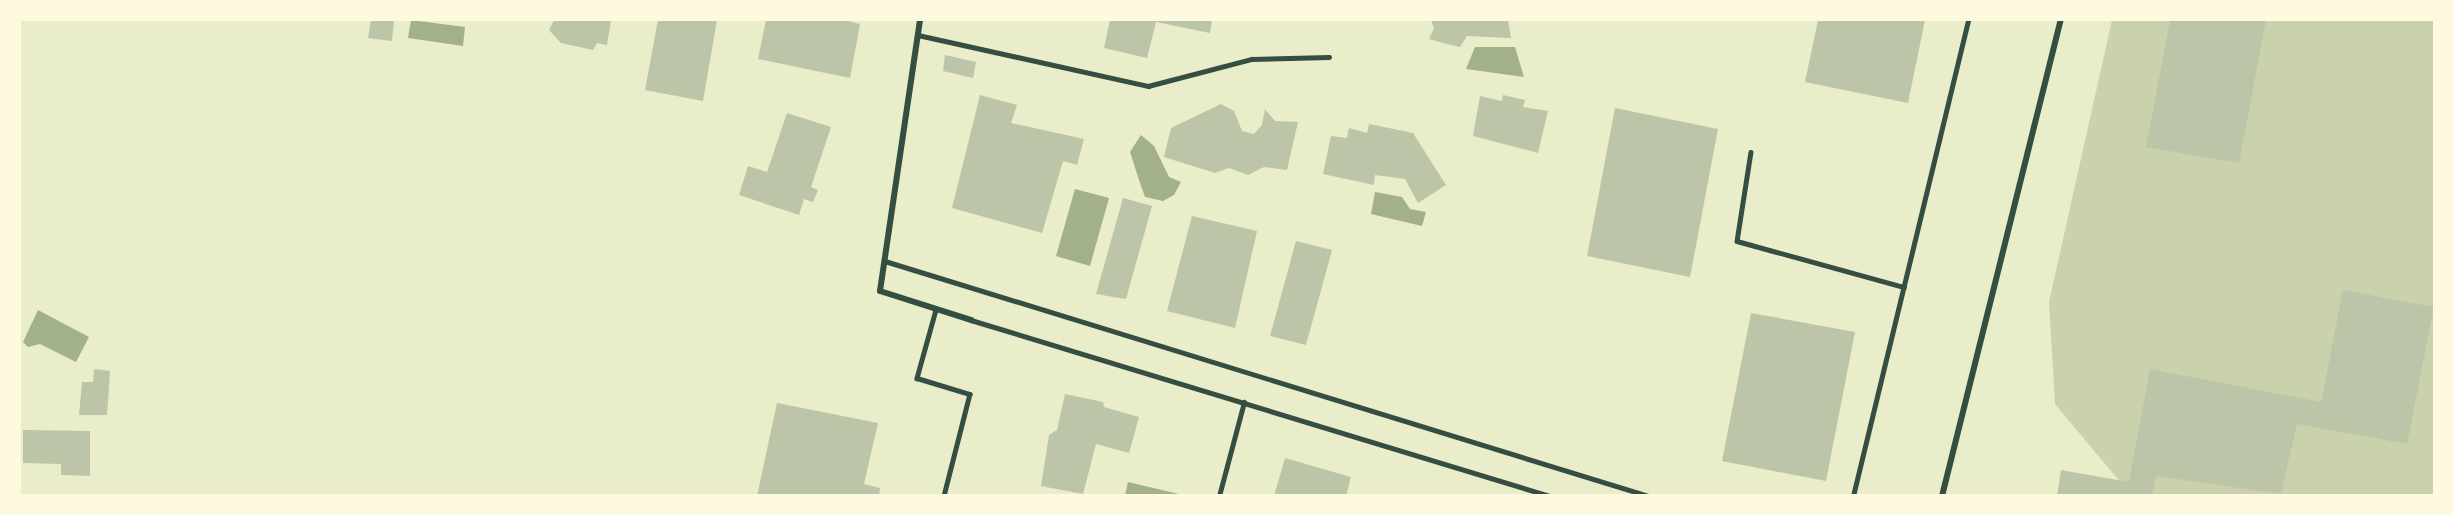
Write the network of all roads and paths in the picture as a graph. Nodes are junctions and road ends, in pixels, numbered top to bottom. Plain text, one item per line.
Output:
1 (920, 20) edge
2 (1968, 20) edge
3 (2061, 20) edge
4 (918, 35) junction
5 (1329, 57) dead end
6 (1751, 152) dead end
7 (885, 261) junction
8 (1904, 287) junction
9 (936, 310) junction
10 (971, 320) joint
11 (1244, 402) junction
12 (944, 495) edge
13 (1219, 495) edge
14 (1550, 495) edge
15 (1649, 495) edge
16 (1853, 495) edge
17 (1942, 495) edge

1 - 4 street
2 - 8 lane
3 - 17 street
4 - 5 lane
4 - 7 street
6 - 8 lane
7 - 9 street
7 - 15 lane
8 - 16 lane
9 - 10 street
9 - 12 lane
10 - 11 lane
11 - 13 lane
11 - 14 lane

